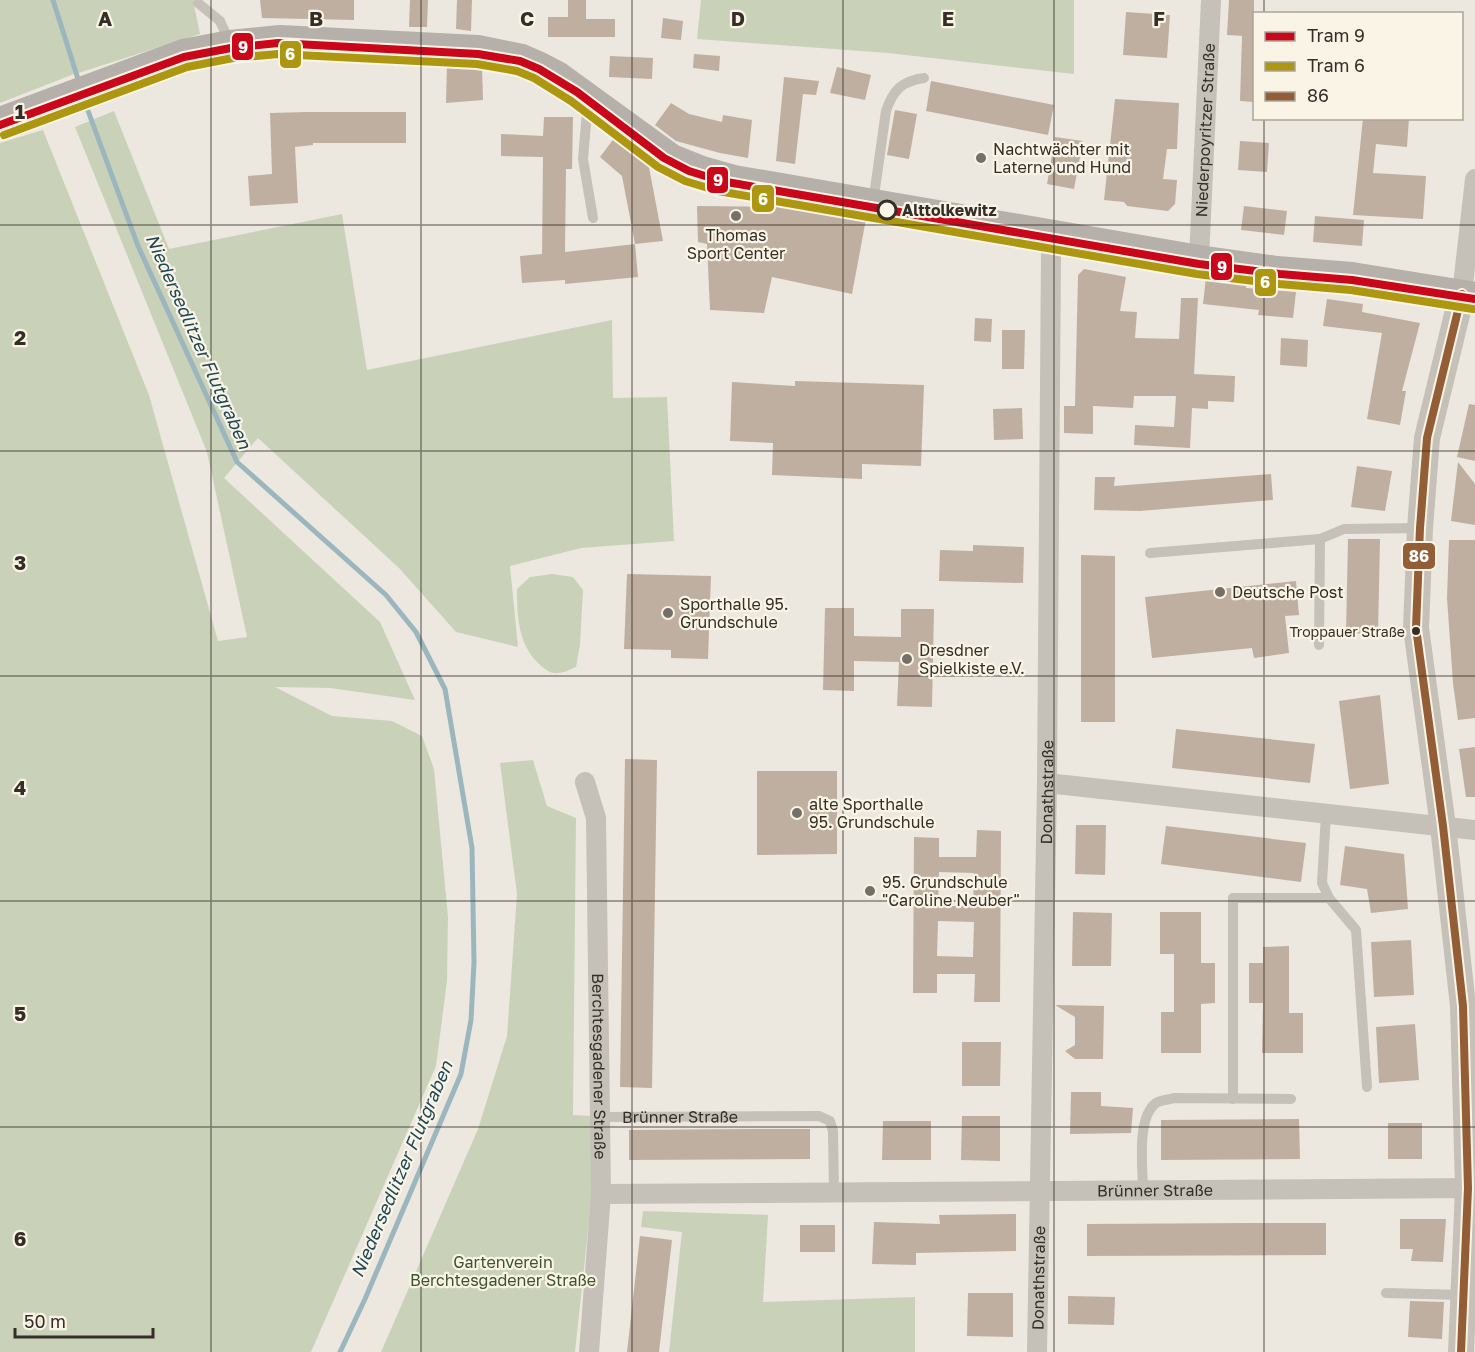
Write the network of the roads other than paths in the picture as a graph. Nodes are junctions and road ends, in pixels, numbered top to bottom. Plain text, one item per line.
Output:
1 (1210, 0) edge
2 (198, 3) dead end
3 (230, 44) junction
4 (924, 78) dead end
5 (587, 96) junction
6 (0, 121) edge
7 (1475, 179) edge
8 (883, 205) junction
9 (593, 218) dead end
10 (1055, 234) junction
11 (1199, 259) junction
12 (1468, 295) edge
13 (1420, 528) junction
14 (1320, 539) junction
15 (1150, 554) dead end
16 (1319, 645) dead end
17 (585, 782) dead end
18 (1047, 783) junction
19 (1326, 814) junction
20 (1443, 826) junction
21 (1475, 830) edge
22 (1329, 897) junction
23 (1366, 1087) dead end
24 (1233, 1099) junction
25 (1291, 1099) dead end
26 (599, 1117) junction
27 (1471, 1188) edge
28 (1040, 1191) junction
29 (1143, 1191) junction
30 (834, 1193) junction
31 (601, 1194) junction
32 (1386, 1293) dead end
33 (1463, 1295) junction
34 (590, 1352) edge
35 (1037, 1352) edge
36 (1461, 1352) edge

1 - 11 street, Niederpoyritzer Straße
2 - 3 lane
3 - 5 main road
3 - 6 main road
4 - 8 lane
5 - 8 main road
5 - 9 lane
7 - 12 street
8 - 10 main road
10 - 11 main road
10 - 18 street, Donathstraße
11 - 12 main road
12 - 13 street
13 - 14 lane
13 - 20 street
14 - 15 lane
14 - 16 lane
17 - 26 street, Berchtesgadener Straße
18 - 19 street
18 - 28 street, Donathstraße
19 - 20 street
19 - 22 lane
20 - 21 street
20 - 27 street
22 - 23 lane
22 - 24 lane
24 - 25 lane
24 - 29 lane
26 - 30 lane, Brünner Straße
26 - 31 street, Berchtesgadener Straße
27 - 29 street, Brünner Straße
27 - 33 street
28 - 29 street, Brünner Straße
28 - 30 street, Brünner Straße
28 - 35 street, Donathstraße
30 - 31 street, Brünner Straße
31 - 34 street, Berchtesgadener Straße
32 - 33 lane
33 - 36 street

